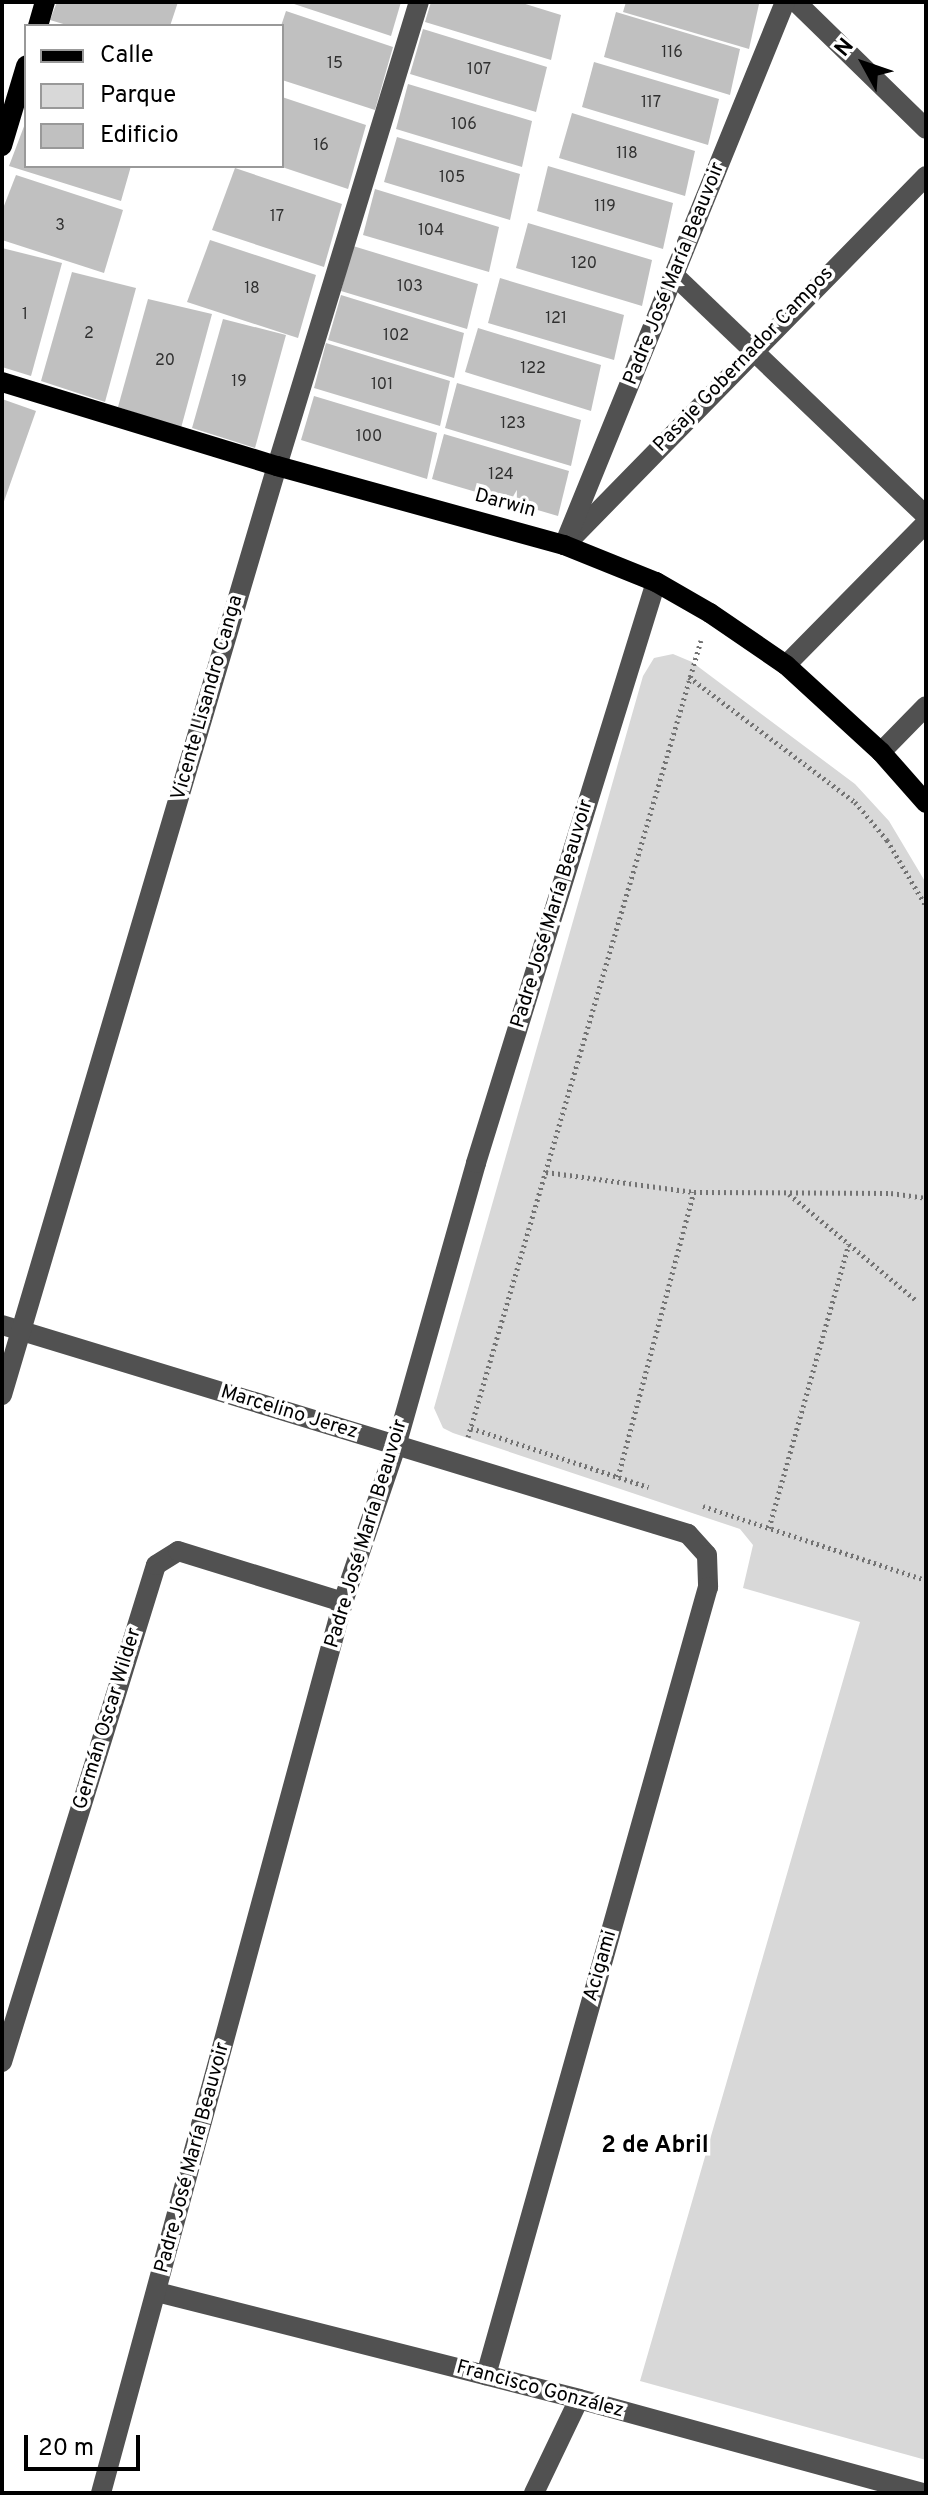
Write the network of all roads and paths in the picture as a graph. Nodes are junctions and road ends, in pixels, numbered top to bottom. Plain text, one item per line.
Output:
1 (45, 2) edge
2 (419, 2) edge
3 (785, 2) edge
4 (796, 2) edge
5 (39, 24) edge
6 (24, 73) edge
7 (926, 129) edge
8 (2, 146) edge
9 (926, 176) edge
10 (674, 275) junction
11 (753, 350) junction
12 (2, 382) edge
13 (277, 466) junction
14 (926, 516) edge
15 (926, 523) edge
16 (564, 545) junction
17 (656, 582) junction
18 (710, 613) junction
19 (786, 665) junction
20 (689, 677) junction
21 (926, 706) edge
22 (881, 752) junction
23 (926, 803) edge
24 (926, 906) edge
25 (546, 1172) junction
26 (694, 1192) junction
27 (788, 1193) junction
28 (926, 1198) edge
29 (849, 1244) junction
30 (917, 1301) dead end
31 (11, 1328) edge
32 (2, 1395) edge
33 (396, 1446) junction
34 (459, 1464) junction
35 (618, 1477) dead end
36 (769, 1528) dead end
37 (707, 1555) joint
38 (343, 1602) junction
39 (2, 2062) edge
40 (157, 2292) junction
41 (486, 2375) junction
42 (579, 2399) junction
43 (101, 2493) edge
44 (534, 2493) edge
45 (922, 2493) edge

1 - 5 main road
2 - 13 street, Vicente Lisandro Canga
3 - 10 street, Padre José María Beauvoir
4 - 7 street
6 - 8 main road
9 - 11 street, Pasaje Gobernador Campos
10 - 11 street
10 - 16 street, Padre José María Beauvoir
11 - 14 street
11 - 16 street, Pasaje Gobernador Campos
12 - 13 main road, Darwin
13 - 16 main road, Darwin
13 - 31 street, Vicente Lisandro Canga
15 - 19 street
16 - 17 main road, Darwin
17 - 18 main road, Darwin
17 - 33 street, Padre José María Beauvoir
18 - 19 main road, Darwin
18 - 20 path
19 - 22 main road, Darwin
20 - 24 path
20 - 25 path
21 - 22 street
22 - 23 main road, Darwin
25 - 26 path
25 - 34 path
26 - 27 path
26 - 35 path
27 - 28 path
27 - 29 path
29 - 30 path
29 - 36 path
31 - 32 street, Vicente Lisandro Canga
31 - 33 street, Marcelino Jerez
33 - 34 street, Marcelino Jerez
33 - 38 street, Padre José María Beauvoir
34 - 37 street, Marcelino Jerez
37 - 41 street, Acigami
38 - 39 street, Germán Oscar Wilder
38 - 40 street, Padre José María Beauvoir
40 - 41 street, Francisco González
40 - 43 street, Padre José María Beauvoir
41 - 42 street, Francisco González
42 - 44 street
42 - 45 street, Francisco González

